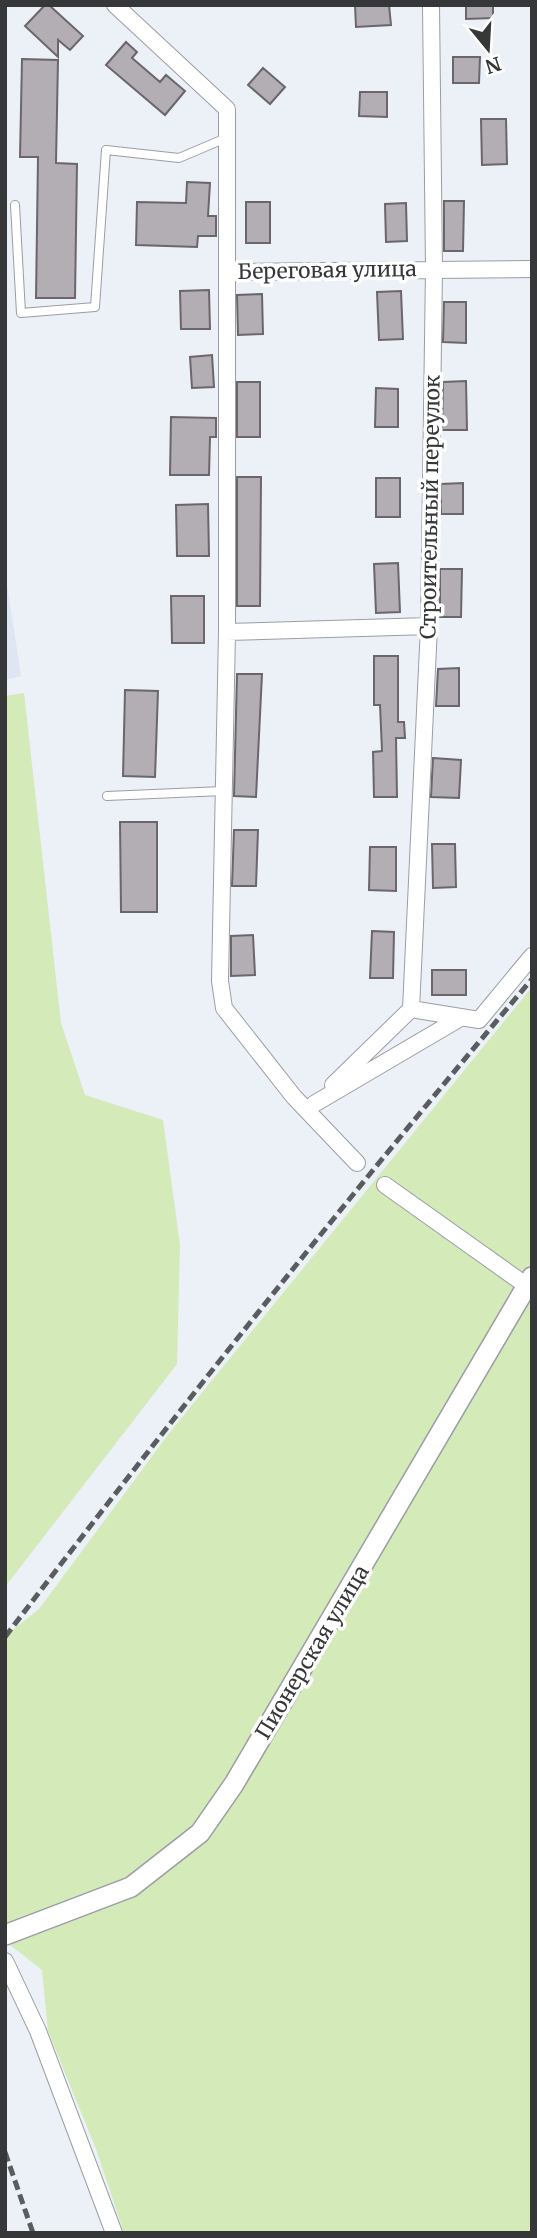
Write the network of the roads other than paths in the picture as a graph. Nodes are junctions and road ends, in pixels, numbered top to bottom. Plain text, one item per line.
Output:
1 (430, 5) edge
2 (122, 7) edge
3 (229, 137) junction
4 (15, 205) dead end
5 (435, 269) junction
6 (532, 270) edge
7 (227, 272) junction
8 (429, 626) junction
9 (227, 632) junction
10 (223, 791) junction
11 (107, 796) dead end
12 (532, 956) edge
13 (411, 1009) junction
14 (462, 1017) junction
15 (310, 1107) junction
16 (357, 1163) dead end
17 (385, 1185) dead end
18 (529, 1282) edge
19 (5, 1935) edge
20 (5, 1961) edge
21 (114, 2233) edge

1 - 5 street, Строительный переулок
2 - 3 street, Береговая улица
3 - 4 lane
3 - 7 street, Береговая улица
5 - 6 street, Береговая улица
5 - 7 street, Береговая улица
5 - 8 street, Строительный переулок
7 - 9 street
8 - 9 street
8 - 13 street, Строительный переулок
9 - 10 street
10 - 11 lane
10 - 15 street
12 - 14 street
13 - 14 street
13 - 15 street
14 - 15 street
15 - 16 street
17 - 18 street
18 - 19 street, Пионерская улица
20 - 21 street

